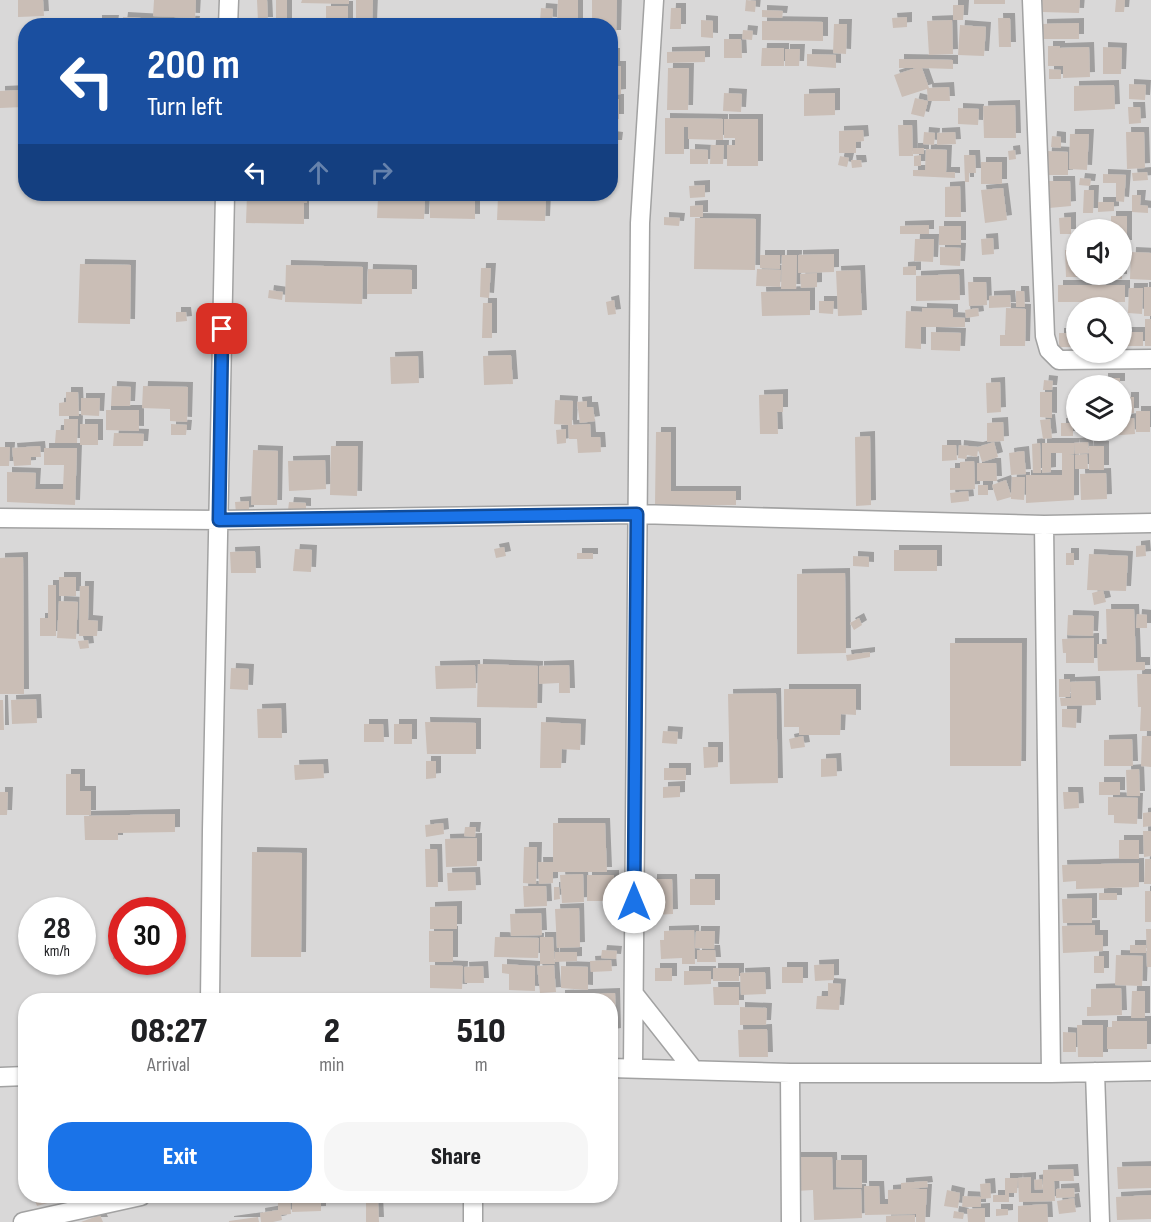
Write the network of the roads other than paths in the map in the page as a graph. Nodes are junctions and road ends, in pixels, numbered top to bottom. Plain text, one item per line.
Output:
1 (229, 0) edge
2 (654, 0) edge
3 (1032, 0) edge
4 (228, 18) edge
5 (225, 201) edge
6 (1151, 359) edge
7 (637, 514) junction
8 (0, 518) edge
9 (219, 520) junction
10 (1151, 523) edge
11 (1044, 525) junction
12 (210, 993) edge
13 (633, 994) junction
14 (633, 1067) junction
15 (618, 1068) edge
16 (693, 1069) junction
17 (1151, 1071) edge
18 (1095, 1072) junction
19 (790, 1073) junction
20 (1051, 1073) junction
21 (18, 1076) edge
22 (0, 1077) edge
23 (109, 1203) edge
24 (473, 1203) edge
25 (23, 1222) edge
26 (473, 1222) edge
27 (791, 1222) edge
28 (1100, 1222) edge

1 - 4 street
2 - 7 street
3 - 6 street
5 - 9 street
7 - 9 street
7 - 11 street
7 - 13 street
8 - 9 street
9 - 12 street
10 - 11 street
11 - 20 street
13 - 14 street
13 - 16 street
14 - 15 street
14 - 16 street
16 - 19 street
17 - 18 street
18 - 20 street
18 - 28 street
19 - 20 street
19 - 27 street
21 - 22 street
23 - 25 street
24 - 26 street

